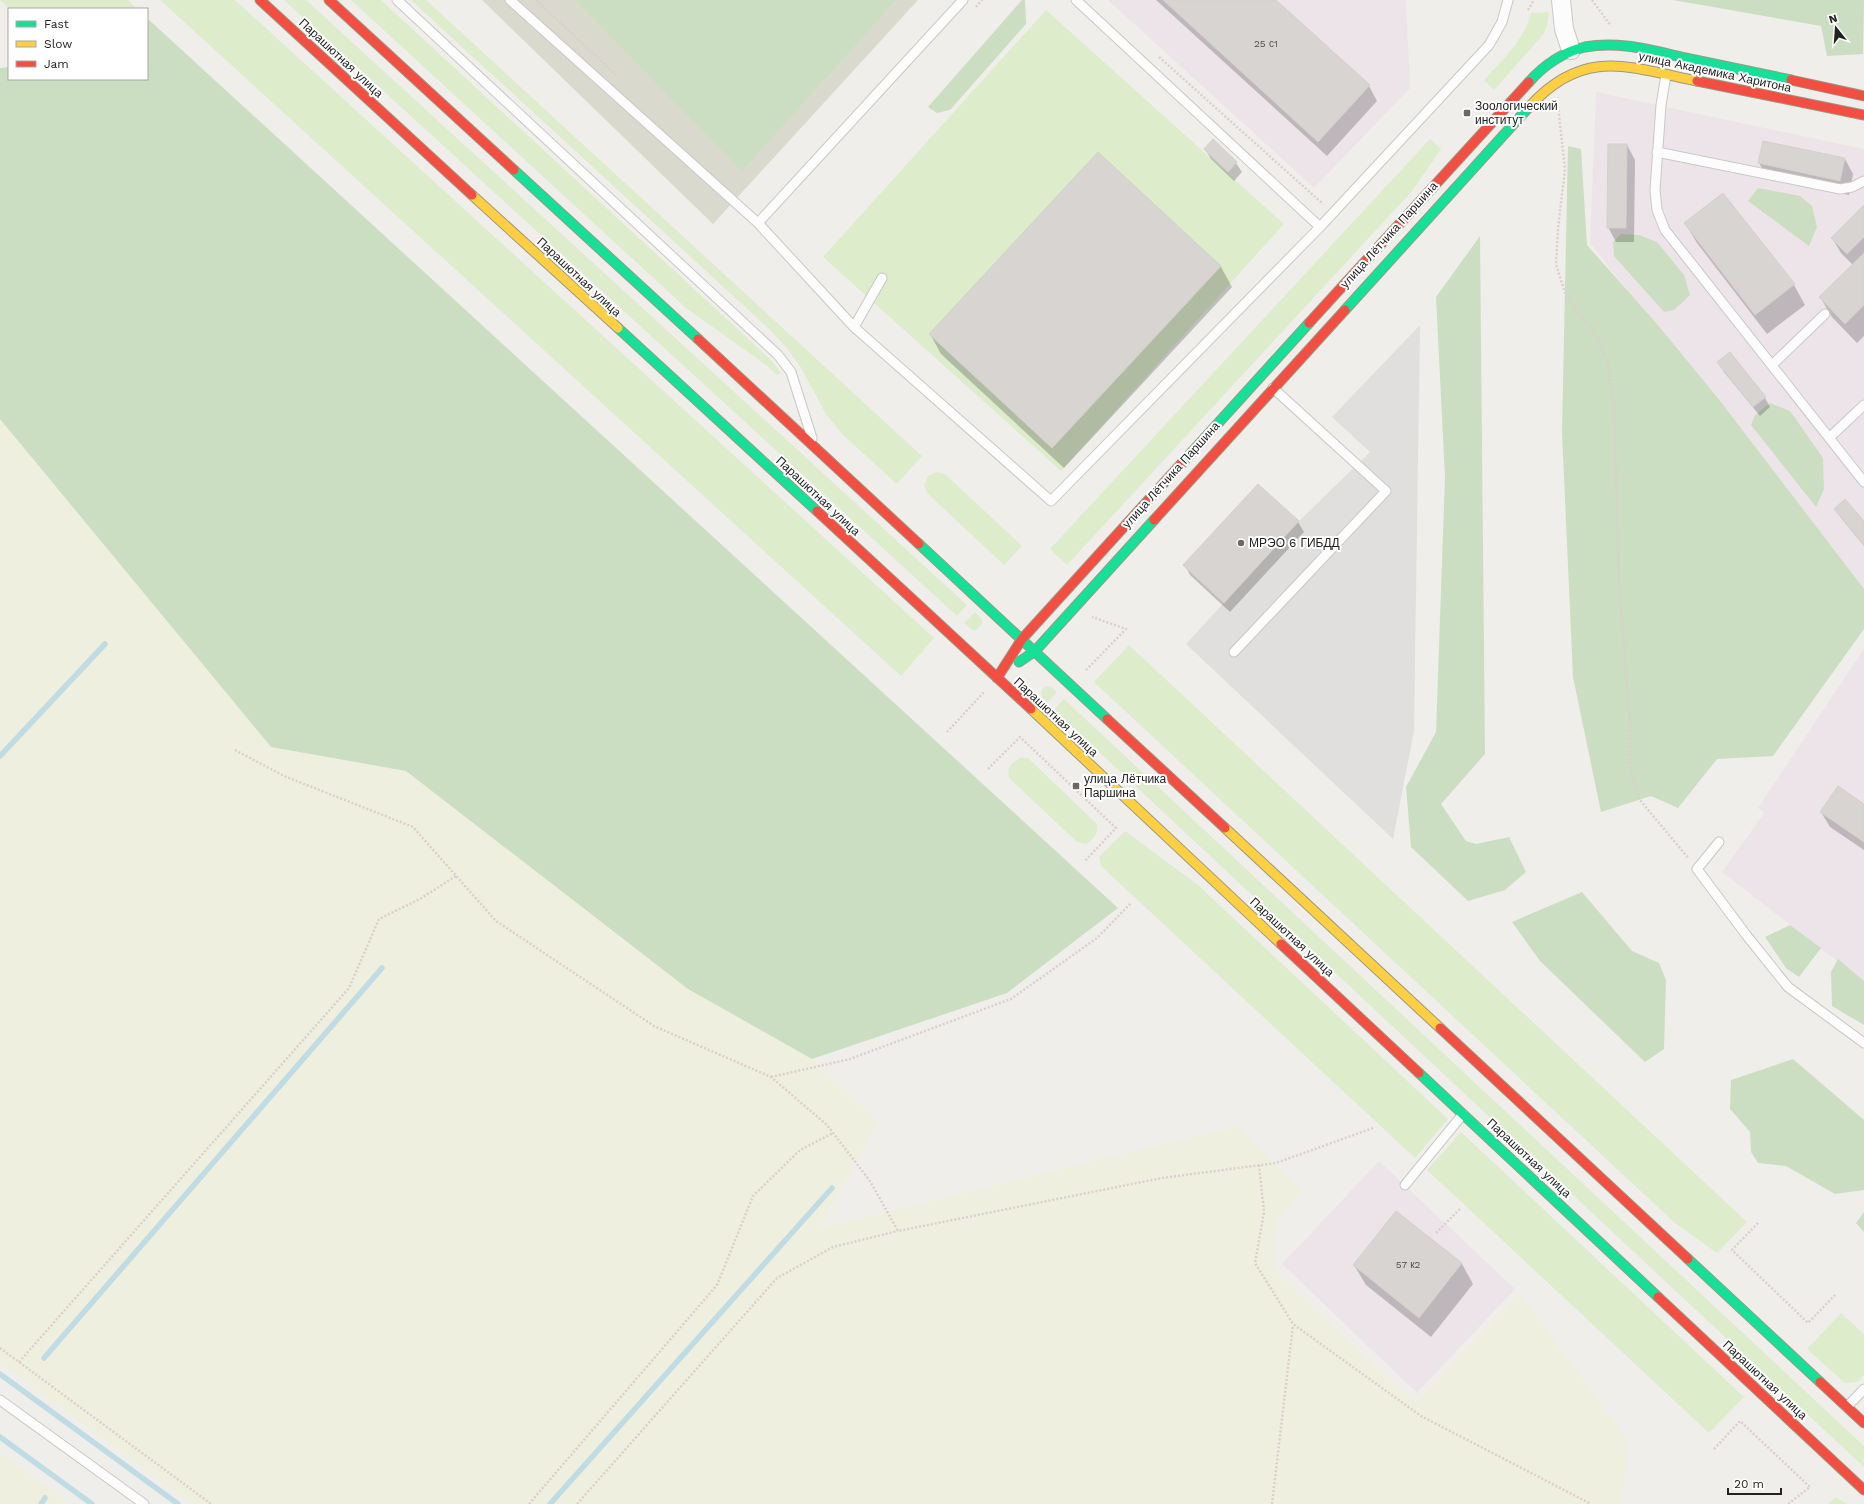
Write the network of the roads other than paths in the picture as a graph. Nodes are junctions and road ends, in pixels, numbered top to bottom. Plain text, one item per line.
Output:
1 (260, 0) edge
2 (329, 0) edge
3 (397, 0) edge
4 (510, 0) edge
5 (963, 0) edge
6 (1076, 0) edge
7 (1508, 0) edge
8 (1561, 0) edge
9 (1571, 50) junction
10 (1667, 74) junction
11 (1562, 78) joint
12 (1864, 96) edge
13 (1864, 115) edge
14 (1657, 152) junction
15 (1864, 181) edge
16 (758, 223) junction
17 (1320, 227) junction
18 (882, 278) dead end
19 (1825, 314) dead end
20 (854, 327) junction
21 (1772, 365) junction
22 (1273, 388) junction
23 (1864, 405) edge
24 (1829, 438) junction
25 (815, 447) junction
26 (1864, 482) edge
27 (1022, 639) junction
28 (1035, 650) junction
29 (1234, 652) dead end
30 (997, 678) junction
31 (1719, 842) dead end
32 (1864, 1043) edge
33 (1464, 1113) junction
34 (1404, 1185) dead end
35 (1864, 1388) edge
36 (0, 1400) edge
37 (1847, 1407) junction
38 (1864, 1423) edge
39 (1864, 1490) edge
40 (144, 1504) edge

1 - 30 main road, Парашютная улица
2 - 25 main road
3 - 25 lane
4 - 16 lane
5 - 16 lane
6 - 17 lane
7 - 17 lane
8 - 9 street
9 - 12 main road, улица Академика Харитона
9 - 27 main road, улица Лётчика Паршина
10 - 11 main road, улица Академика Харитона
10 - 13 main road, улица Академика Харитона
10 - 14 lane
11 - 22 main road, улица Лётчика Паршина
14 - 15 lane
14 - 21 lane
16 - 20 lane
17 - 20 lane
18 - 20 lane
19 - 21 lane
21 - 24 lane
22 - 28 main road, улица Лётчика Паршина
22 - 29 lane
23 - 24 lane
24 - 26 lane
25 - 27 main road
27 - 28 main road
27 - 30 main road, улица Лётчика Паршина
28 - 30 main road, улица Лётчика Паршина
28 - 37 main road
30 - 33 main road, Парашютная улица
31 - 32 lane
33 - 34 lane
33 - 39 main road, Парашютная улица
35 - 37 lane
36 - 40 lane
37 - 38 main road

